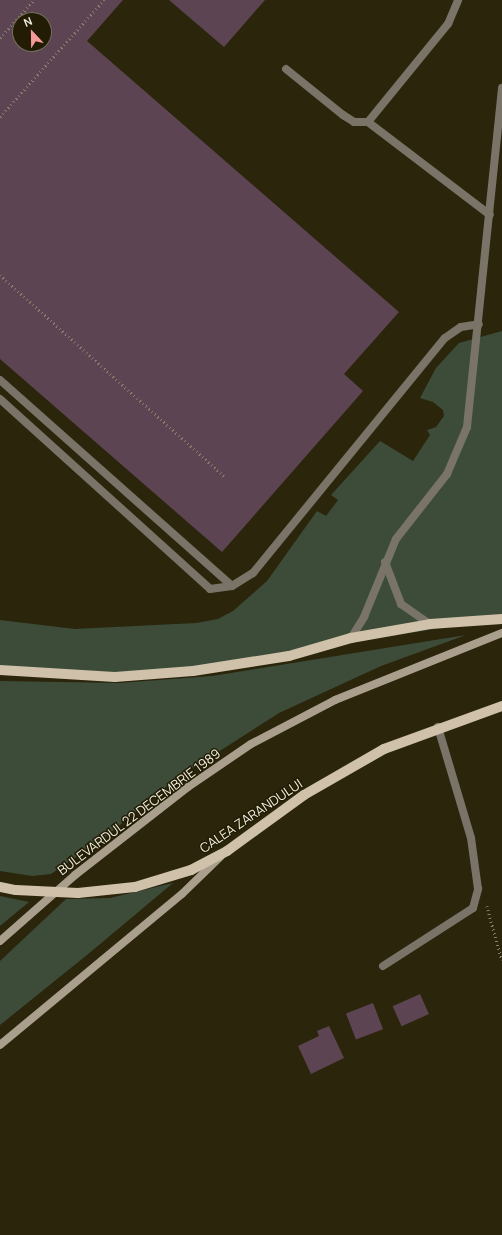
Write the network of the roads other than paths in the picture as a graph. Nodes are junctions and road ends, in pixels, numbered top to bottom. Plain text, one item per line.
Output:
1 (458, 0) edge
2 (286, 69) dead end
3 (502, 88) edge
4 (368, 122) junction
5 (490, 215) junction
6 (479, 324) junction
7 (0, 380) edge
8 (0, 399) edge
9 (385, 562) junction
10 (232, 586) junction
11 (502, 619) edge
12 (430, 624) junction
13 (502, 633) edge
14 (351, 638) junction
15 (0, 670) edge
16 (502, 706) edge
17 (438, 727) junction
18 (227, 851) junction
19 (0, 888) edge
20 (0, 941) edge
21 (382, 966) dead end
22 (0, 1045) edge

1 - 4 street
2 - 4 street
3 - 5 street
4 - 5 street
5 - 6 street
6 - 9 street
6 - 10 street
7 - 10 street
8 - 10 street
9 - 12 street
9 - 14 street
11 - 12 main road
12 - 14 main road
13 - 20 main road, BULEVARDUL 22 DECEMBRIE 1989
14 - 15 main road
16 - 17 main road, CALEA ZARANDULUI
17 - 18 main road, CALEA ZARANDULUI
17 - 21 street
18 - 19 main road, CALEA ZARANDULUI, bridge
18 - 22 main road

